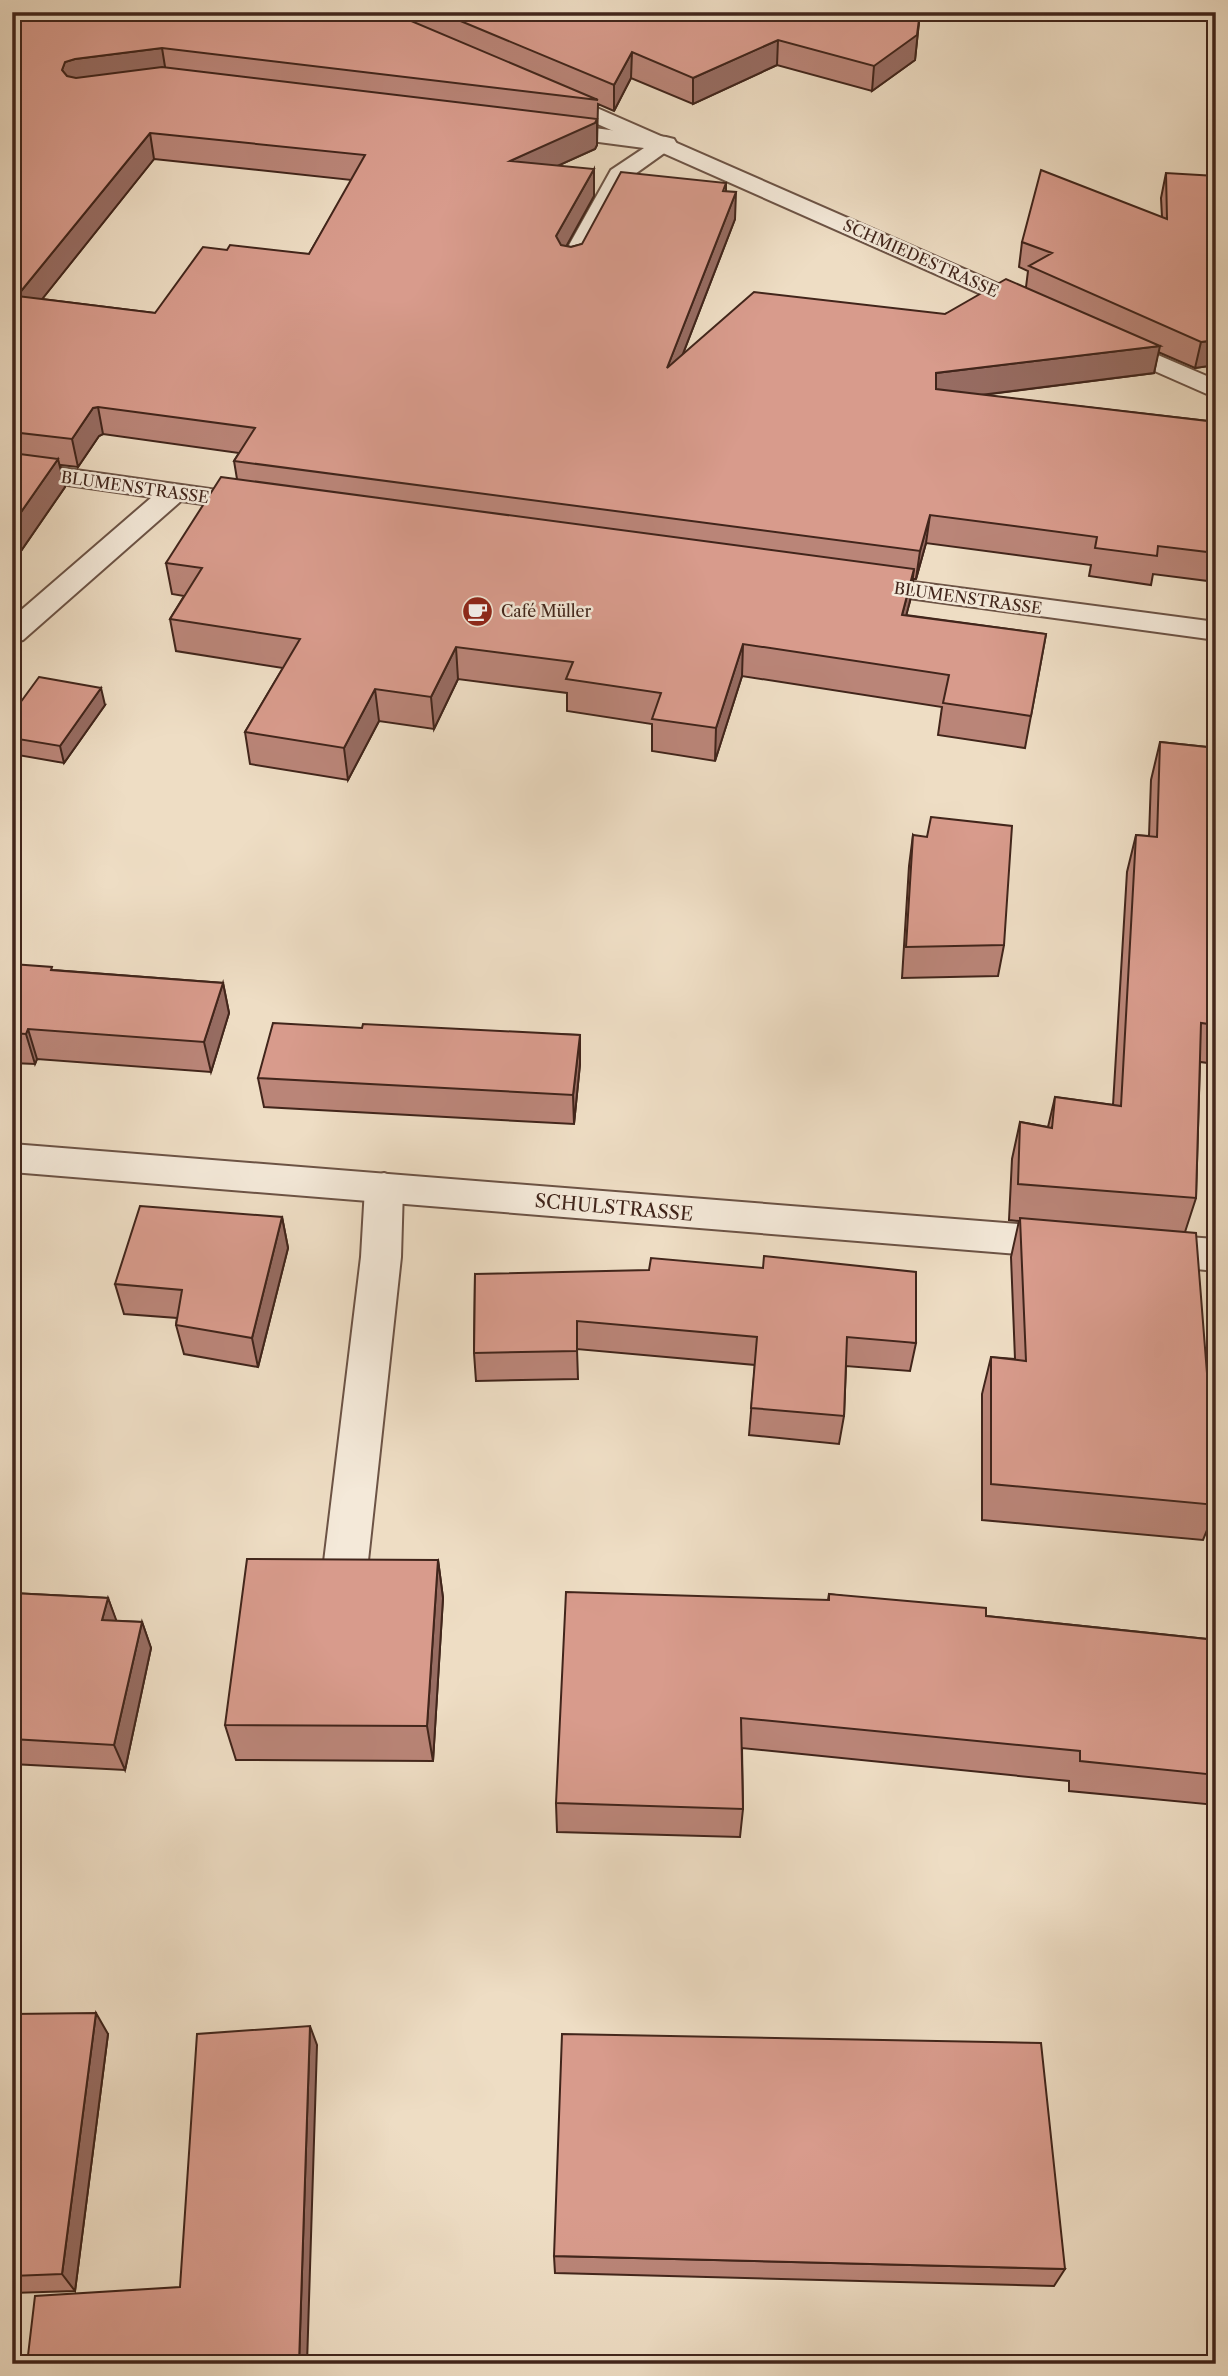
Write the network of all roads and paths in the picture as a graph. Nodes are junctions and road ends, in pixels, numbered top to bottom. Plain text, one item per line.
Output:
1 (524, 83) edge
2 (527, 127) edge
3 (666, 144) junction
4 (571, 264) edge
5 (1053, 317) edge
6 (1090, 334) edge
7 (1216, 390) edge
8 (12, 470) edge
9 (174, 493) junction
10 (284, 508) edge
11 (832, 580) edge
12 (1216, 631) edge
13 (12, 634) edge
14 (12, 1158) edge
15 (384, 1188) junction
16 (1216, 1255) edge
17 (345, 1570) edge

1 - 3 street, SCHMIEDESTRASSE
2 - 3 street, SCHMIEDESTRASSE
3 - 4 street
3 - 5 street, SCHMIEDESTRASSE
6 - 7 street
8 - 9 street, BLUMENSTRASSE
9 - 10 street, BLUMENSTRASSE
9 - 13 street
11 - 12 street, BLUMENSTRASSE
14 - 15 street, SCHULSTRASSE
15 - 16 street, SCHULSTRASSE
15 - 17 street

